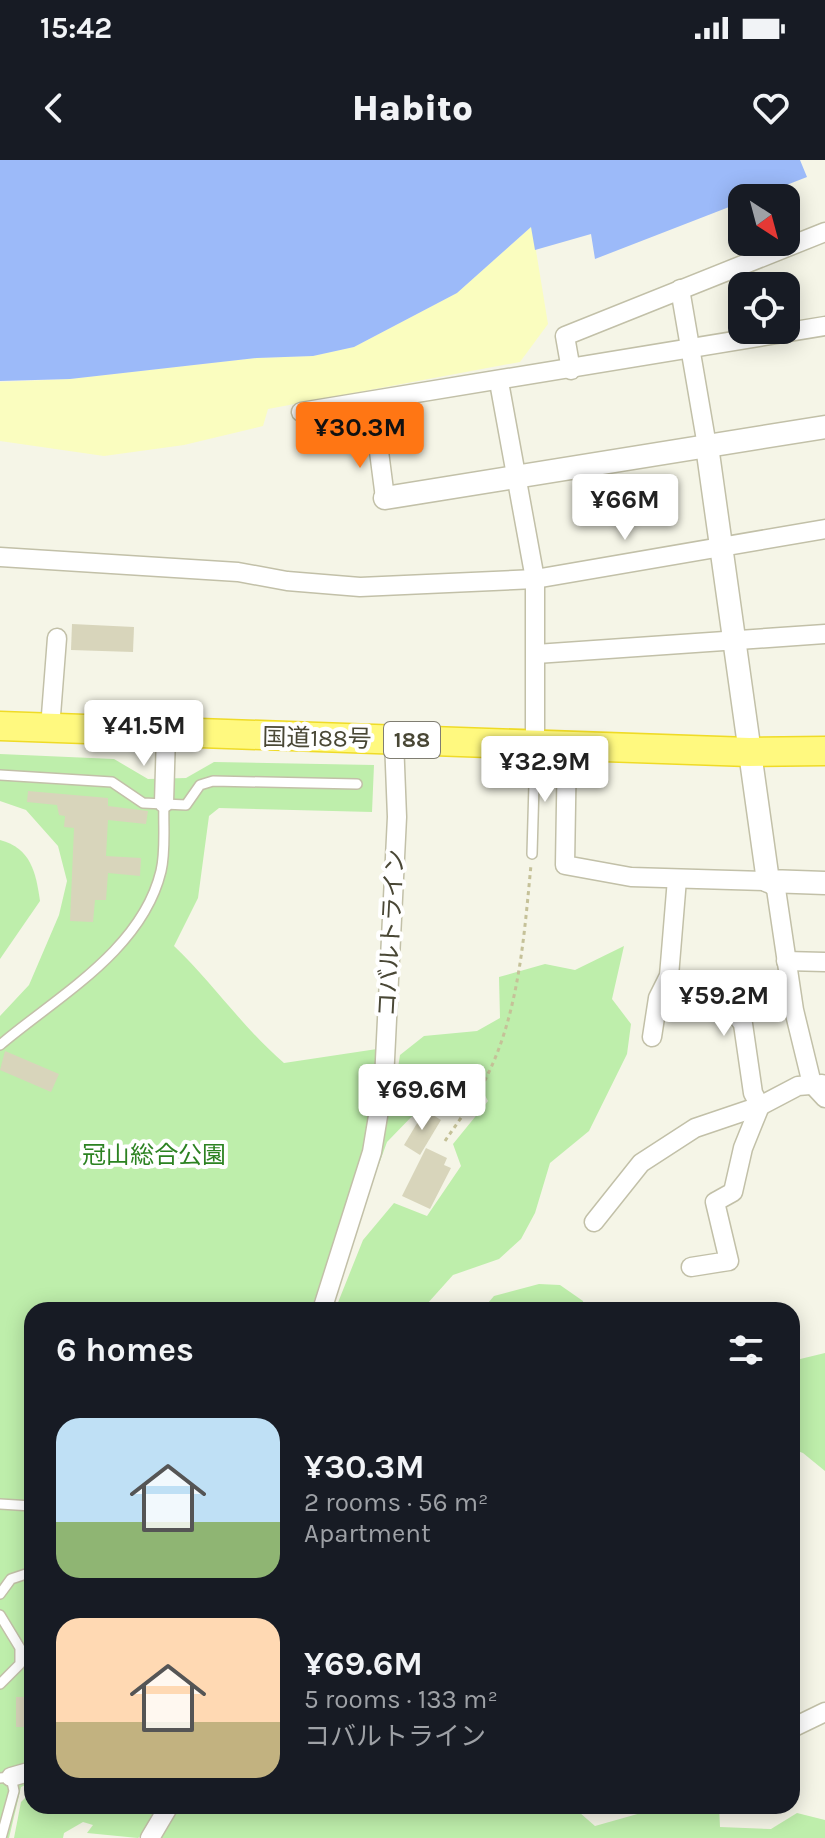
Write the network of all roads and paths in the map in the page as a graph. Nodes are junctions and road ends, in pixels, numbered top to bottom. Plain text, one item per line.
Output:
1 (825, 232) edge
2 (680, 289) junction
3 (825, 326) edge
4 (691, 349) junction
5 (571, 370) junction
6 (499, 382) junction
7 (301, 412) dead end
8 (825, 427) edge
9 (377, 436) dead end
10 (707, 446) junction
11 (518, 477) junction
12 (385, 498) joint
13 (825, 529) edge
14 (722, 547) junction
15 (0, 557) edge
16 (535, 579) junction
17 (825, 634) edge
18 (57, 638) dead end
19 (734, 639) junction
20 (536, 654) junction
21 (0, 726) edge
22 (50, 728) junction
23 (166, 734) junction
24 (394, 740) junction
25 (535, 745) junction
26 (567, 745) junction
27 (825, 751) edge
28 (749, 752) junction
29 (0, 775) edge
30 (357, 784) dead end
31 (164, 803) junction
32 (532, 854) joint
33 (677, 879) junction
34 (768, 881) junction
35 (825, 883) edge
36 (786, 961) junction
37 (825, 962) edge
38 (669, 976) junction
39 (652, 1037) dead end
40 (0, 1045) edge
41 (821, 1089) edge
42 (760, 1106) junction
43 (445, 1141) dead end
44 (594, 1222) dead end
45 (691, 1267) dead end
46 (325, 1302) edge
47 (0, 1504) edge
48 (24, 1506) edge
49 (24, 1575) edge
50 (0, 1594) edge
51 (0, 1615) edge
52 (0, 1684) edge
53 (825, 1712) edge
54 (800, 1724) edge
55 (5, 1778) edge
56 (164, 1814) edge
57 (1, 1838) edge
58 (150, 1838) edge

1 - 2 street
2 - 4 street
2 - 5 street
3 - 4 street
4 - 5 street
4 - 10 street
5 - 6 street
6 - 7 street
6 - 11 street
8 - 10 street
9 - 12 street
10 - 11 street
10 - 14 street
11 - 12 street
11 - 16 street
13 - 14 street
14 - 16 street
14 - 19 street
15 - 16 street
16 - 20 street
17 - 19 street
18 - 22 street
19 - 20 street
19 - 28 street
20 - 25 street
21 - 22 highway, 国道188号 / 188
22 - 23 highway, 国道188号 / 188
23 - 24 highway, 国道188号 / 188
23 - 31 street
24 - 25 highway, 国道188号 / 188
24 - 46 street, コバルトライン
25 - 26 highway, 国道188号 / 188
25 - 32 lane
26 - 28 highway, 国道188号 / 188
26 - 33 street
27 - 28 highway, 国道188号 / 188
28 - 34 street
29 - 31 lane
30 - 31 lane
31 - 40 lane
32 - 43 path
33 - 34 street
33 - 38 street
34 - 35 street
34 - 36 street
36 - 37 street
36 - 41 street
38 - 39 street
38 - 42 street
41 - 42 street
42 - 44 street
42 - 45 street
47 - 48 lane
49 - 50 lane
51 - 52 lane
53 - 54 street
55 - 57 lane
56 - 58 street

